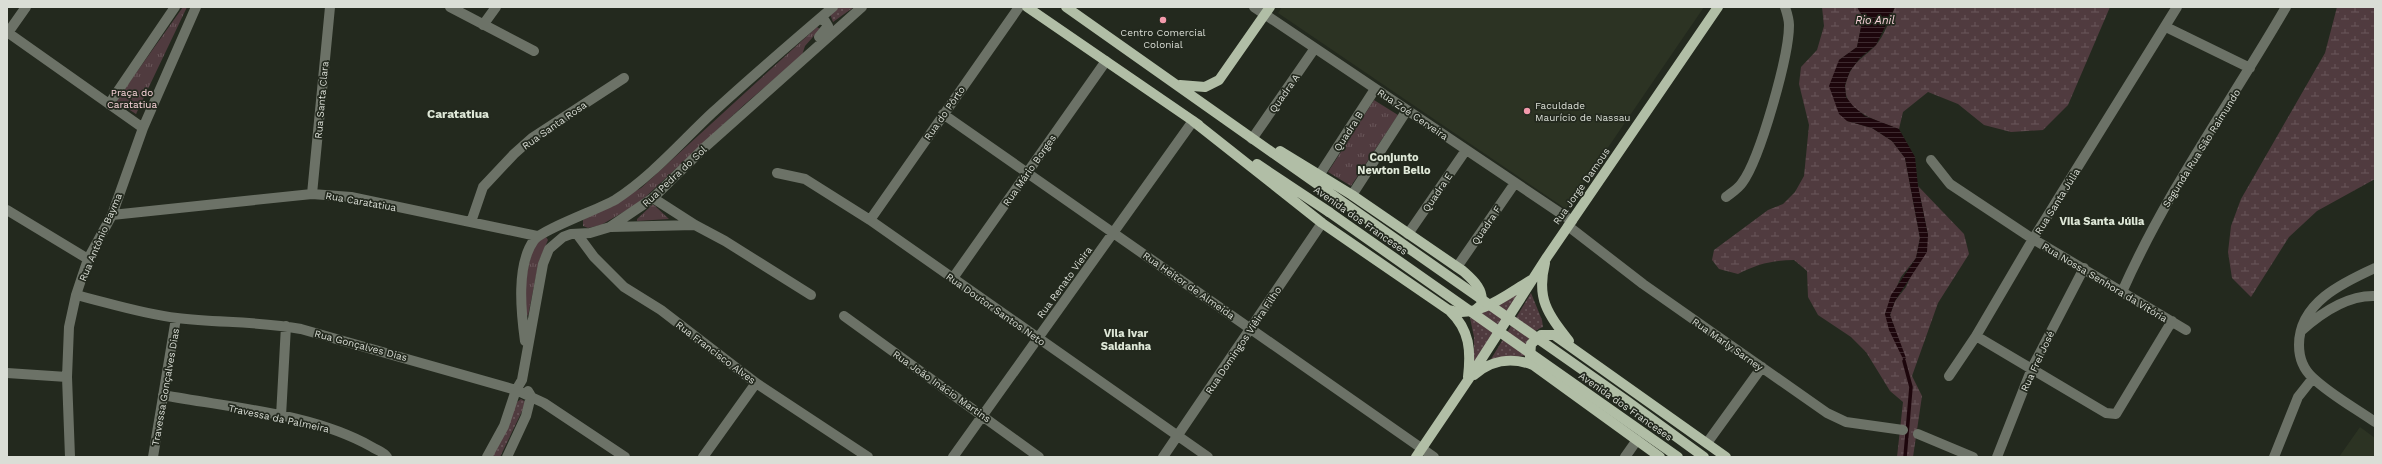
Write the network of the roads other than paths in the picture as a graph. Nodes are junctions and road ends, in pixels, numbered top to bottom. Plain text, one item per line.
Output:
1 (26, 7) edge
2 (175, 7) edge
3 (196, 7) edge
4 (330, 7) edge
5 (450, 7) edge
6 (496, 7) edge
7 (832, 7) edge
8 (862, 7) edge
9 (1019, 7) edge
10 (1027, 7) edge
11 (1066, 7) edge
12 (1254, 7) edge
13 (1718, 7) edge
14 (1786, 7) edge
15 (2176, 7) edge
16 (2286, 7) edge
17 (1267, 11) edge
18 (819, 18) junction
19 (483, 24) junction
20 (2166, 27) junction
21 (7, 33) edge
22 (1315, 48) junction
23 (811, 50) junction
24 (534, 51) dead end
25 (1106, 61) junction
26 (2250, 68) junction
27 (624, 78) dead end
28 (1176, 84) junction
29 (1375, 89) junction
30 (109, 104) junction
31 (1407, 110) junction
32 (943, 114) junction
33 (1193, 121) junction
34 (142, 128) junction
35 (1252, 139) junction
36 (1466, 150) junction
37 (1931, 160) dead end
38 (1028, 172) junction
39 (777, 173) dead end
40 (1320, 174) junction
41 (1515, 183) junction
42 (312, 194) junction
43 (1352, 195) junction
44 (1726, 197) dead end
45 (652, 198) junction
46 (7, 210) edge
47 (112, 215) junction
48 (870, 220) junction
49 (471, 222) junction
50 (1322, 223) junction
51 (1570, 223) junction
52 (694, 225) junction
53 (558, 227) junction
54 (610, 227) junction
55 (1114, 232) junction
56 (577, 234) junction
57 (1408, 234) junction
58 (537, 236) junction
59 (563, 237) junction
60 (2033, 239) junction
61 (1547, 257) junction
62 (88, 259) junction
63 (1457, 267) junction
64 (2084, 268) junction
65 (2375, 268) edge
66 (953, 278) junction
67 (1532, 279) junction
68 (2122, 292) junction
69 (76, 295) junction
70 (811, 295) dead end
71 (2375, 296) edge
72 (1444, 307) junction
73 (1474, 311) junction
74 (844, 316) dead end
75 (176, 318) junction
76 (2172, 321) junction
77 (286, 326) junction
78 (1250, 328) junction
79 (2186, 330) dead end
80 (2301, 331) junction
81 (1976, 336) junction
82 (1038, 339) junction
83 (1574, 347) junction
84 (526, 349) junction
85 (1537, 367) junction
86 (1762, 367) junction
87 (2032, 368) junction
88 (7, 373) edge
89 (1949, 376) dead end
90 (67, 378) junction
91 (2313, 378) junction
92 (522, 380) junction
93 (1468, 380) junction
94 (756, 383) junction
95 (516, 390) junction
96 (163, 396) junction
97 (531, 396) junction
98 (983, 415) junction
99 (281, 416) junction
100 (2375, 422) edge
101 (1903, 430) dead end
102 (1918, 434) dead end
103 (1178, 436) junction
104 (1637, 440) junction
105 (1707, 443) junction
106 (1422, 448) junction
107 (70, 457) edge
108 (153, 457) edge
109 (387, 457) edge
110 (487, 457) edge
111 (508, 457) edge
112 (625, 457) edge
113 (703, 457) edge
114 (868, 457) edge
115 (953, 457) edge
116 (1040, 457) edge
117 (1163, 457) edge
118 (1208, 457) edge
119 (1416, 457) edge
120 (1434, 457) edge
121 (1625, 457) edge
122 (1660, 457) edge
123 (1678, 457) edge
124 (1704, 457) edge
125 (1726, 457) edge
126 (1973, 457) edge
127 (1997, 457) edge
128 (2274, 457) edge

1 - 21 street
2 - 30 street
3 - 34 street, Rua Antônio Bayma
4 - 42 street, Rua Santa Clara
5 - 19 street
6 - 19 street
7 - 18 street, Rua Pedra do Sol
8 - 23 street, Rua Pedra do Sol
9 - 32 street, Rua do Pôrto
10 - 25 main road, Avenida dos Franceses
11 - 28 main road, Avenida dos Franceses
12 - 17 street, Rua Zoé Cerveira
13 - 51 main road, Rua Jorge Damous
14 - 44 street
15 - 20 street, Rua Santa Júlia
16 - 26 street, Segunda Rua São Raimundo
17 - 22 street, Rua Zoé Cerveira
17 - 28 main road
18 - 23 street
18 - 53 street, Rua Pedra do Sol
19 - 24 street
20 - 26 street
20 - 60 street, Rua Santa Júlia
21 - 30 street
22 - 29 street, Rua Zoé Cerveira
22 - 35 street, Quadra A
23 - 45 street, Rua Pedra do Sol
25 - 33 main road, Avenida dos Franceses
25 - 38 street, Rua Mário Borges
26 - 68 street, Segunda Rua São Raimundo
27 - 49 street, Rua Santa Rosa
28 - 35 main road, Avenida dos Franceses
29 - 31 street, Rua Zoé Cerveira
29 - 40 street, Quadra B
30 - 34 street
31 - 36 street, Rua Zoé Cerveira
31 - 43 street
32 - 38 street, Rua Heitor de Almeida
32 - 48 street, Rua do Pôrto
33 - 50 main road
33 - 55 street, Rua Renato Vieira
33 - 123 main road, Avenida dos Franceses, bridge
34 - 47 street, Rua Antônio Bayma
35 - 40 main road
35 - 124 main road, Avenida dos Franceses, bridge
36 - 41 street, Rua Zoé Cerveira
36 - 57 street, Quadra E
37 - 60 street, Rua Nossa Senhora da Vitória
38 - 55 street, Rua Heitor de Almeida
38 - 66 street, Rua Mário Borges
39 - 48 street, Rua Doutor Santos Neto
40 - 43 main road
41 - 51 street, Rua Zoé Cerveira
41 - 63 street, Quadra F
42 - 47 street, Rua Caratatiua
42 - 49 street, Rua Caratatiua
43 - 57 main road
45 - 52 street
45 - 54 street, Rua Pedra do Sol
46 - 62 street
47 - 62 street, Rua Antônio Bayma
48 - 66 street, Rua Doutor Santos Neto
49 - 58 street, Rua Caratatiua
50 - 72 main road
50 - 78 street, Rua Domingos Viêira Filho
51 - 61 main road, Rua Jorge Damous
51 - 86 street, Rua Marly Sarney
52 - 54 street
52 - 70 street
53 - 58 street, Rua Pedra do Sol
53 - 59 street
54 - 56 street, Rua Pedra do Sol
55 - 78 street, Rua Heitor de Almeida
55 - 82 street, Rua Renato Vieira
56 - 59 street, Rua Pedra do Sol
56 - 94 street, Rua Francisco Alves
57 - 63 main road
58 - 84 street
59 - 84 street
60 - 64 street, Rua Nossa Senhora da Vitória
60 - 81 street, Rua Santa Júlia
61 - 67 main road, Rua Jorge Damous
61 - 83 main road
62 - 69 street, Rua Antônio Bayma
63 - 73 main road
64 - 68 street, Rua Nossa Senhora da Vitória
64 - 87 street, Rua Frei José
65 - 80 street
66 - 82 street, Rua Doutor Santos Neto
67 - 73 main road
67 - 93 main road, Rua Jorge Damous
68 - 76 street, Rua Nossa Senhora da Vitória
69 - 75 street, Rua Gonçalves Dias
69 - 90 street, Rua Antônio Bayma
71 - 80 street
72 - 73 main road
72 - 93 main road
74 - 98 street, Rua João Inácio Martins
75 - 77 street, Rua Gonçalves Dias
75 - 96 street, Travessa Gonçalves Dias
76 - 79 street, Rua Nossa Senhora da Vitória
76 - 87 street
77 - 95 street, Rua Gonçalves Dias
77 - 99 street
78 - 103 street, Rua Domingos Viêira Filho
78 - 106 street, Rua Heitor de Almeida
80 - 91 street
81 - 87 street
81 - 89 street, Rua Santa Júlia
82 - 98 street, Rua Renato Vieira
82 - 103 street, Rua Doutor Santos Neto
83 - 85 main road
83 - 105 main road
84 - 92 street
85 - 93 main road
85 - 104 main road
86 - 101 street, Rua Marly Sarney
86 - 105 street
87 - 127 street, Rua Frei José
88 - 90 street
90 - 107 street, Rua Antônio Bayma
91 - 100 street
91 - 128 street
92 - 95 street
92 - 97 street
93 - 106 main road, Rua Jorge Damous
94 - 113 street
94 - 114 street, Rua Francisco Alves
95 - 97 street, Rua Gonçalves Dias
95 - 110 street
96 - 99 street, Travessa da Palmeira
96 - 108 street, Travessa Gonçalves Dias
97 - 111 street
97 - 112 street, Rua Gonçalves Dias
98 - 115 street, Rua Renato Vieira
98 - 116 street, Rua João Inácio Martins
99 - 109 street, Travessa da Palmeira
102 - 126 street
103 - 117 street, Rua Domingos Viêira Filho
103 - 118 street, Rua Doutor Santos Neto
104 - 121 street
104 - 122 main road
105 - 125 main road
106 - 119 main road, Rua Jorge Damous
106 - 120 street, Rua Heitor de Almeida

